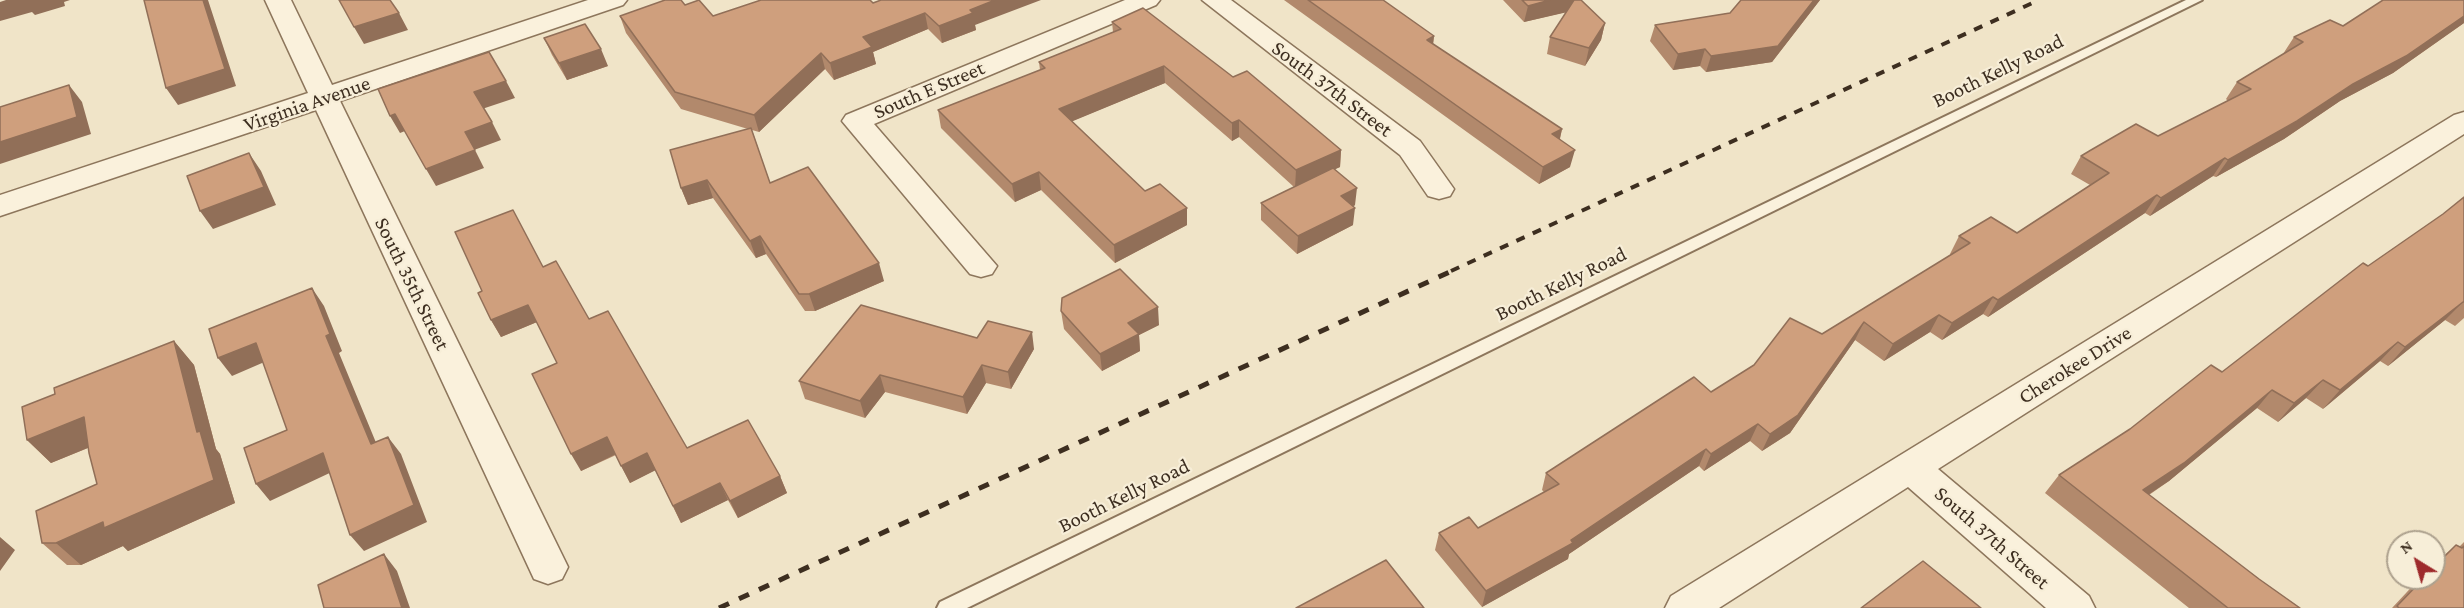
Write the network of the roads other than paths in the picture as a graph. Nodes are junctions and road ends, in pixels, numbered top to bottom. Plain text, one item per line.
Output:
1 (278, 0) edge
2 (614, 0) edge
3 (1147, 0) edge
4 (1215, 0) edge
5 (2196, 0) edge
6 (324, 99) junction
7 (2464, 122) edge
8 (1439, 189) dead end
9 (0, 206) edge
10 (981, 266) dead end
11 (1910, 467) junction
12 (548, 567) dead end
13 (947, 608) edge
14 (1685, 608) edge
15 (2075, 608) edge

1 - 6 street, South 35th Street
2 - 6 street, Virginia Avenue
3 - 10 street, South E Street
4 - 8 street, South 37th Street
5 - 13 lane, Booth Kelly Road
6 - 9 street, Virginia Avenue
6 - 12 street, South 35th Street
7 - 11 street, Cherokee Drive
11 - 14 street, Cherokee Drive
11 - 15 street, South 37th Street

